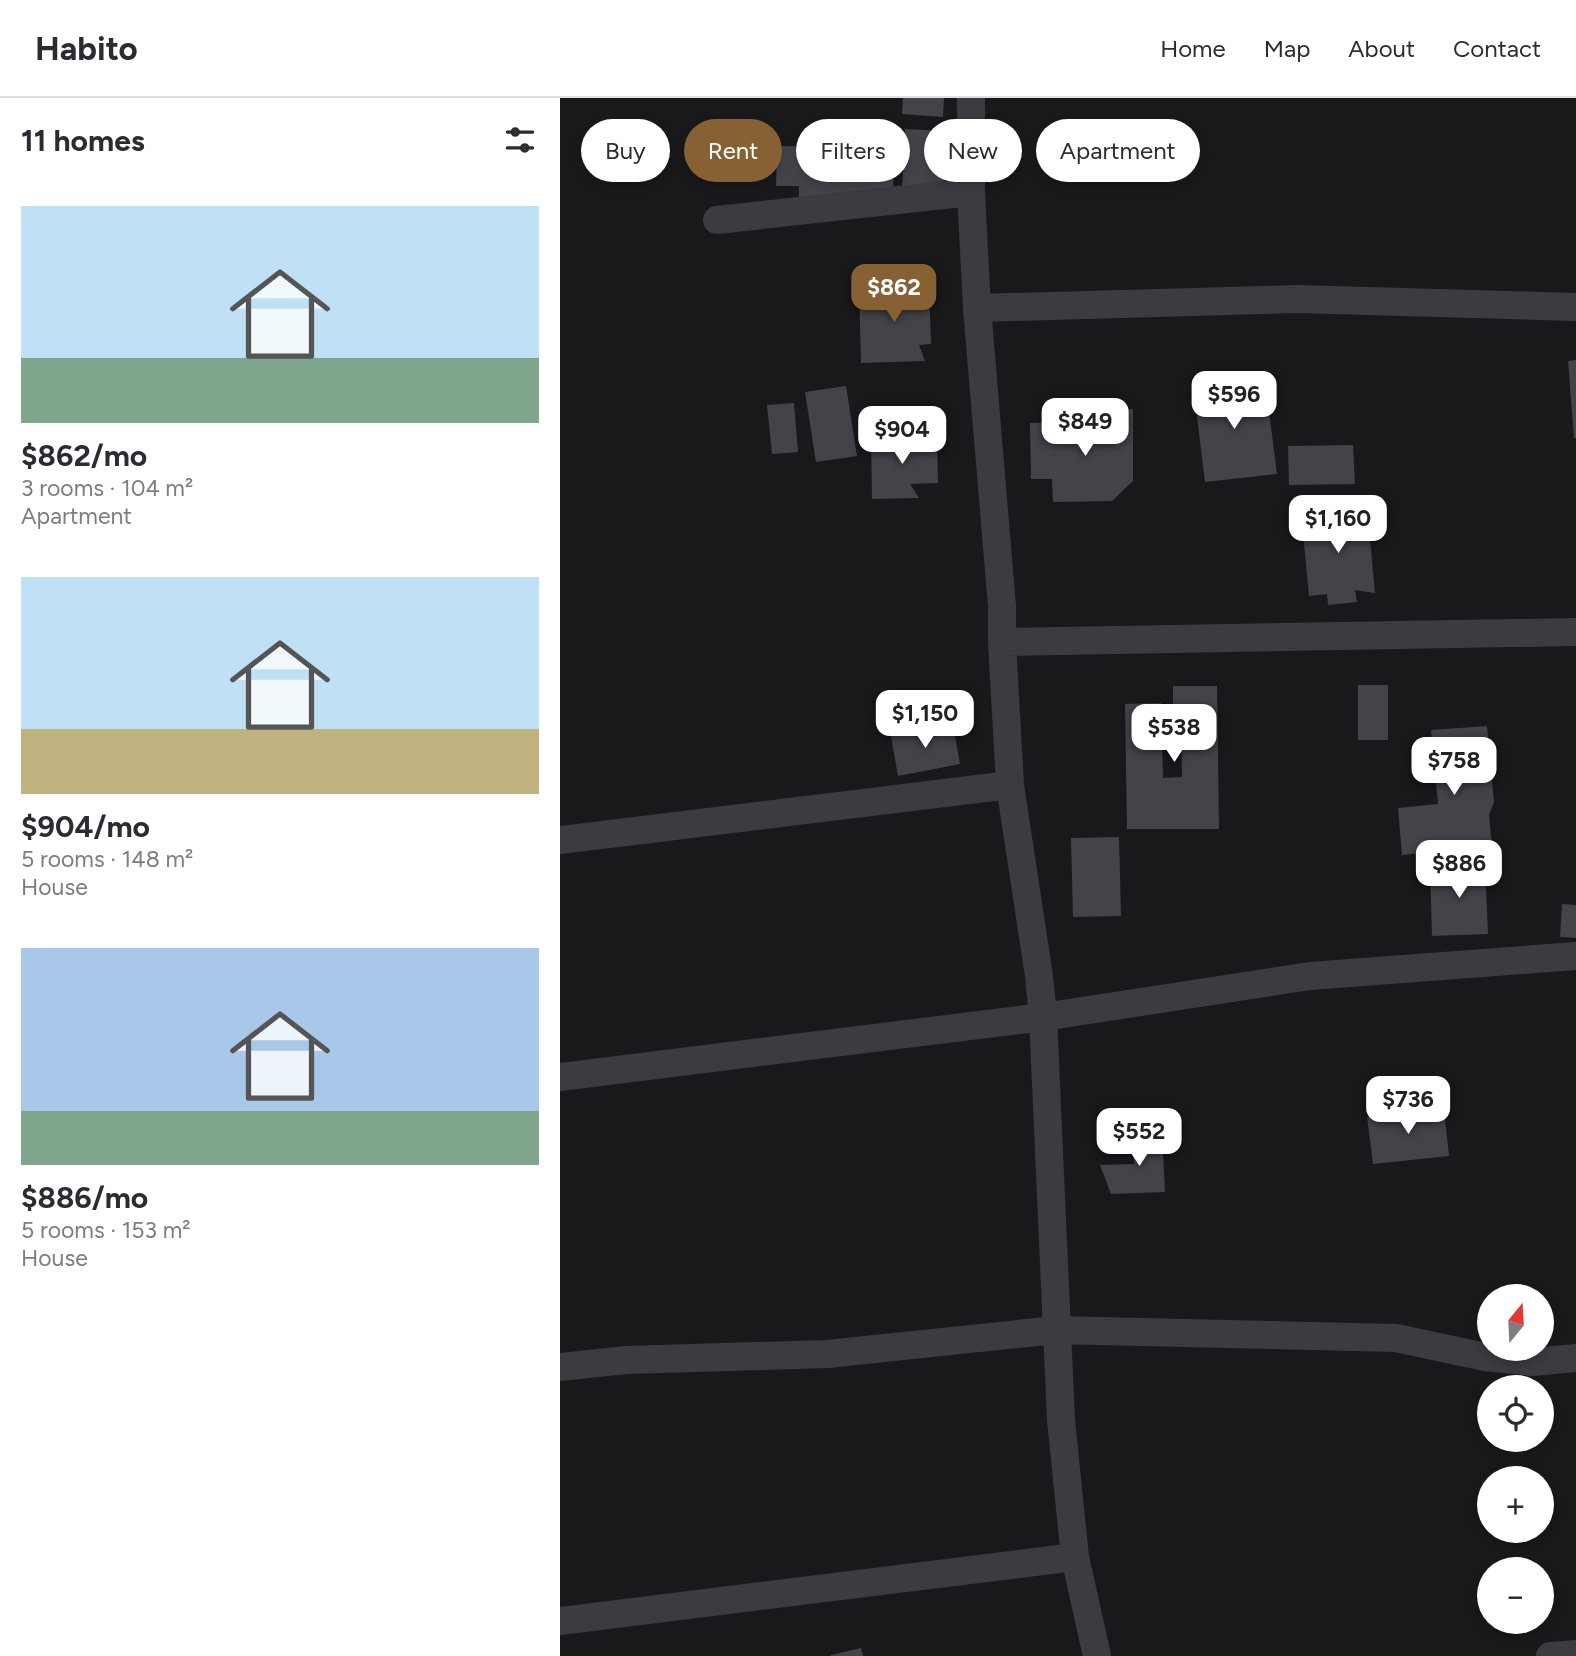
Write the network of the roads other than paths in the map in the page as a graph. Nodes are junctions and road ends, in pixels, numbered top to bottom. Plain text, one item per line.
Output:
1 (971, 98) edge
2 (971, 192) junction
3 (717, 220) dead end
4 (1576, 307) edge
5 (977, 308) junction
6 (1576, 632) edge
7 (1002, 642) junction
8 (1010, 785) junction
9 (560, 840) edge
10 (1576, 956) edge
11 (1043, 1017) junction
12 (560, 1077) edge
13 (1056, 1330) junction
14 (1576, 1358) edge
15 (560, 1367) edge
16 (1074, 1557) junction
17 (560, 1621) edge
18 (1576, 1654) edge
19 (1097, 1656) edge
20 (1550, 1656) edge

1 - 2 street
2 - 3 street
2 - 5 street
4 - 5 street
5 - 7 street
6 - 7 street
7 - 8 street
8 - 9 street
8 - 11 street
10 - 11 street
11 - 12 street
11 - 13 street
13 - 14 street
13 - 15 street
13 - 16 street
16 - 17 street
16 - 19 street
18 - 20 street

